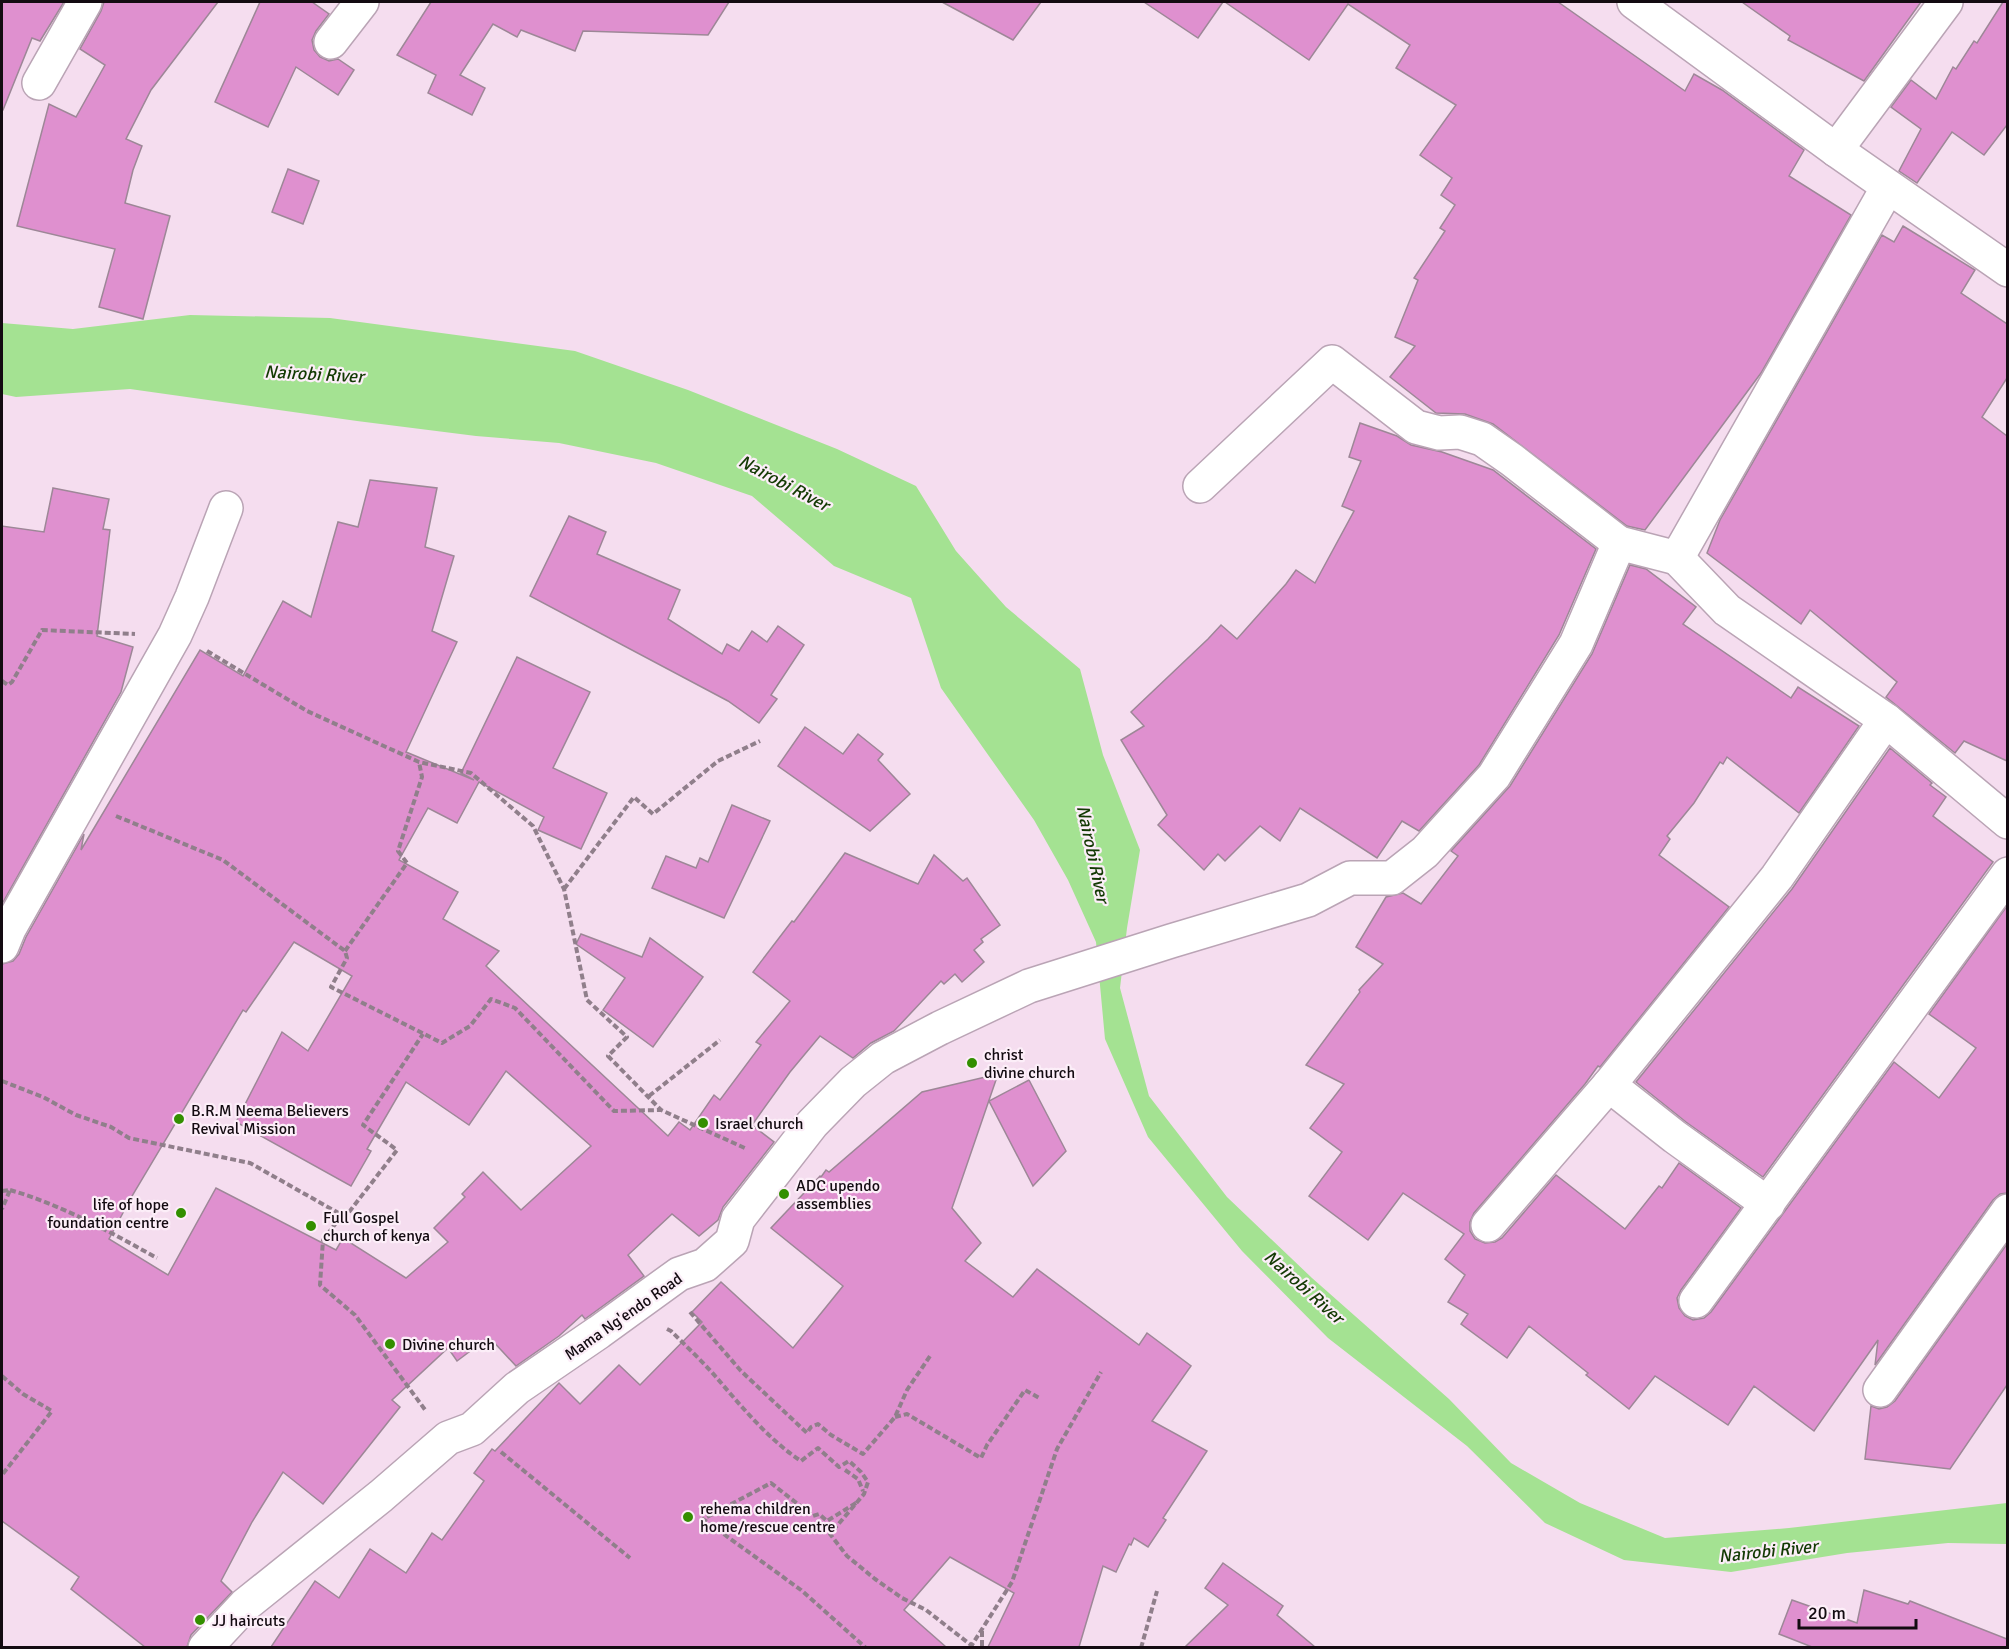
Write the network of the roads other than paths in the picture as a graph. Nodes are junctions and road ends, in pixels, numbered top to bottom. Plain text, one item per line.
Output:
1 (85, 2) edge
2 (362, 2) edge
3 (1634, 2) edge
4 (1946, 2) edge
5 (331, 42) dead end
6 (39, 83) dead end
7 (1836, 150) junction
8 (1888, 187) junction
9 (2007, 270) edge
10 (1200, 486) dead end
11 (226, 508) dead end
12 (1619, 543) junction
13 (1677, 558) junction
14 (1886, 720) junction
15 (2007, 822) edge
16 (2007, 874) edge
17 (2, 946) edge
18 (1609, 1085) junction
19 (1768, 1204) junction
20 (2007, 1211) edge
21 (1488, 1225) dead end
22 (1696, 1301) dead end
23 (1880, 1390) dead end
24 (205, 1647) edge

1 - 6 street
2 - 5 street
3 - 7 street
4 - 7 street
7 - 8 street
8 - 9 street
8 - 13 street
10 - 12 street
11 - 17 street
12 - 13 street
12 - 24 street, Mama Ng'endo Road
13 - 14 street
14 - 15 street
14 - 18 street
16 - 19 street
18 - 19 street
18 - 21 street
19 - 22 street
20 - 23 street

